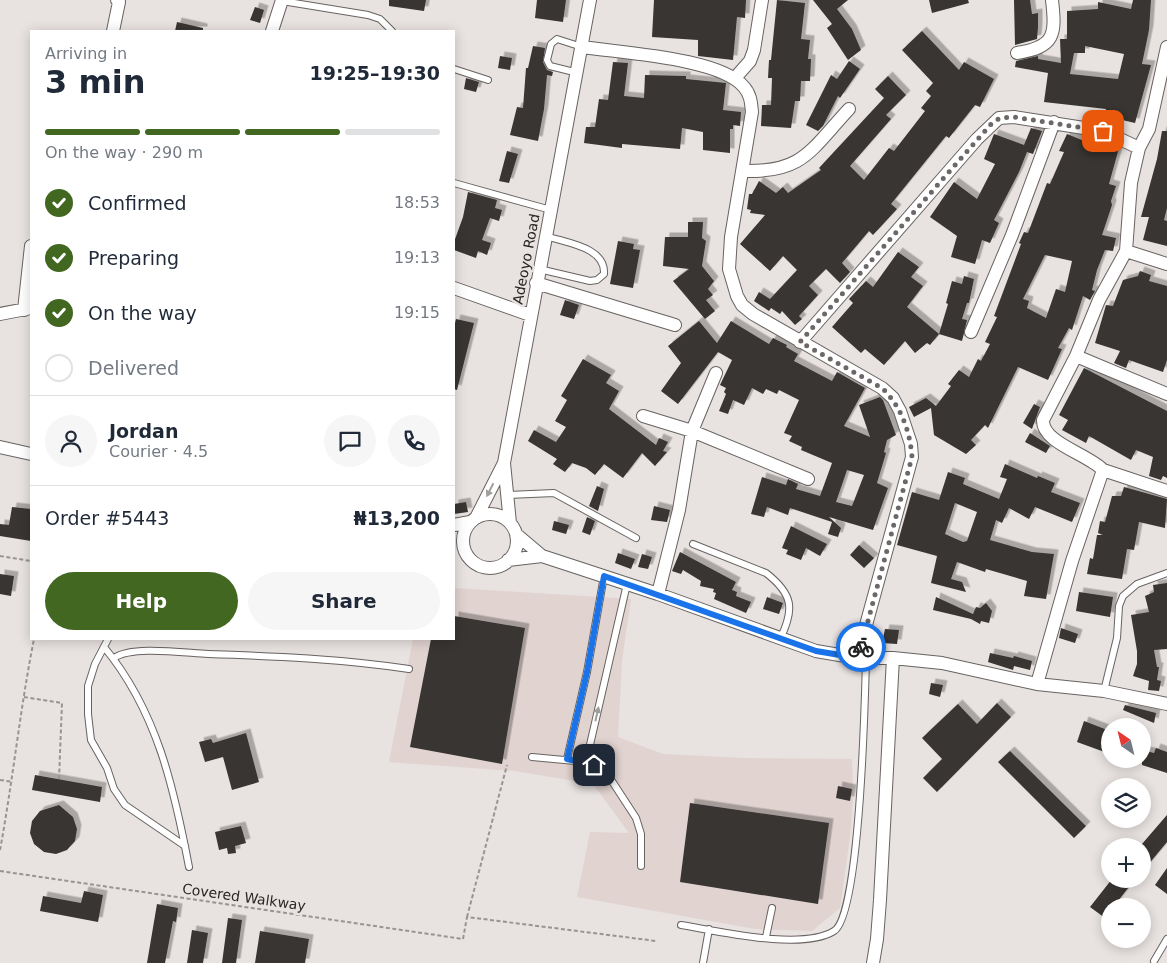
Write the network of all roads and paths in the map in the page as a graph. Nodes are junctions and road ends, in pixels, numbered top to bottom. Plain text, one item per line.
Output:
1 (282, 0) edge
2 (590, 0) edge
3 (762, 0) edge
4 (1052, 0) edge
5 (118, 1) edge
6 (113, 30) edge
7 (272, 30) edge
8 (391, 30) edge
9 (583, 47) junction
10 (1167, 47) edge
11 (1017, 53) dead end
12 (455, 69) edge
13 (578, 73) junction
14 (735, 78) junction
15 (488, 80) dead end
16 (849, 110) dead end
17 (1054, 122) junction
18 (1138, 148) junction
19 (742, 171) junction
20 (455, 183) edge
21 (551, 210) junction
22 (546, 236) junction
23 (1126, 251) junction
24 (30, 262) edge
25 (1167, 264) edge
26 (539, 269) junction
27 (536, 284) junction
28 (455, 288) edge
29 (27, 309) edge
30 (0, 314) edge
31 (530, 315) junction
32 (675, 325) dead end
33 (971, 332) dead end
34 (800, 342) junction
35 (1076, 356) junction
36 (716, 373) dead end
37 (1167, 394) edge
38 (643, 416) dead end
39 (692, 431) junction
40 (0, 447) edge
41 (30, 454) edge
42 (504, 463) junction
43 (1103, 470) junction
44 (808, 479) dead end
45 (1167, 491) edge
46 (508, 495) junction
47 (473, 520) junction
48 (455, 525) edge
49 (513, 529) junction
50 (636, 538) dead end
51 (693, 544) dead end
52 (455, 548) edge
53 (466, 555) junction
54 (0, 556) edge
55 (542, 556) junction
56 (508, 560) junction
57 (30, 561) edge
58 (1167, 574) edge
59 (604, 576) junction
60 (627, 584) junction
61 (658, 594) junction
62 (780, 639) junction
63 (34, 640) edge
64 (108, 640) edge
65 (104, 647) junction
66 (114, 658) junction
67 (893, 658) junction
68 (862, 659) junction
69 (409, 669) dead end
70 (1037, 684) junction
71 (1104, 691) junction
72 (23, 697) junction
73 (1167, 704) edge
74 (532, 757) dead end
75 (567, 759) junction
76 (586, 762) junction
77 (507, 765) dead end
78 (59, 779) dead end
79 (0, 780) edge
80 (12, 782) junction
81 (185, 846) junction
82 (0, 850) edge
83 (641, 866) dead end
84 (189, 867) dead end
85 (0, 871) edge
86 (772, 908) dead end
87 (467, 917) junction
88 (681, 925) dead end
89 (709, 929) junction
90 (766, 937) junction
91 (1167, 939) edge
92 (656, 941) dead end
93 (1154, 961) dead end
94 (702, 963) edge
95 (873, 963) edge

1 - 7 street
1 - 8 lane
2 - 9 street, Adeoyo Road
3 - 14 street
4 - 11 street
5 - 6 street
9 - 13 street, Adeoyo Road
9 - 13 lane
9 - 14 street
10 - 18 street
12 - 15 lane
13 - 21 street, Adeoyo Road
14 - 19 street
16 - 19 street
17 - 18 street
17 - 33 street
17 - 34 street
18 - 23 street
19 - 34 street
20 - 21 lane
21 - 22 street, Adeoyo Road
22 - 26 street, Adeoyo Road
22 - 26 lane
23 - 25 street
23 - 35 street
24 - 29 street
26 - 27 street, Adeoyo Road
27 - 31 street, Adeoyo Road
27 - 32 street
28 - 31 street
29 - 30 street
31 - 42 street, Adeoyo Road
34 - 68 street
35 - 37 street
35 - 43 street
36 - 39 street
38 - 39 street
39 - 44 street
39 - 61 street
40 - 41 street
42 - 46 street
42 -> 47 street, Adeoyo Road
43 - 45 street
43 - 70 street
46 - 49 street
46 - 50 lane
47 - 48 street
47 - 49 street
47 - 53 street
49 - 55 street
49 - 56 street
51 - 62 lane
52 - 53 street
53 - 56 street
54 - 57 path
55 - 56 street
55 - 59 street
58 - 71 lane
59 - 60 street
59 - 75 lane
60 - 61 street
76 -> 60 lane
61 - 62 street
62 - 68 street
63 - 72 path
64 - 65 lane
65 - 66 lane
65 - 81 lane
66 - 69 lane
66 - 81 lane
67 - 68 street
67 - 70 street
67 - 95 street
68 - 90 lane
70 - 71 street
71 - 73 street
72 - 78 path
72 - 80 path
74 - 75 lane
75 - 76 lane
76 - 83 lane
77 - 87 path, Covered Walkway
79 - 80 path
80 - 82 path
81 - 84 lane
85 - 87 path, Covered Walkway
86 - 90 lane
87 - 92 path
88 - 89 lane
89 - 90 lane
89 - 94 lane
91 - 93 lane

